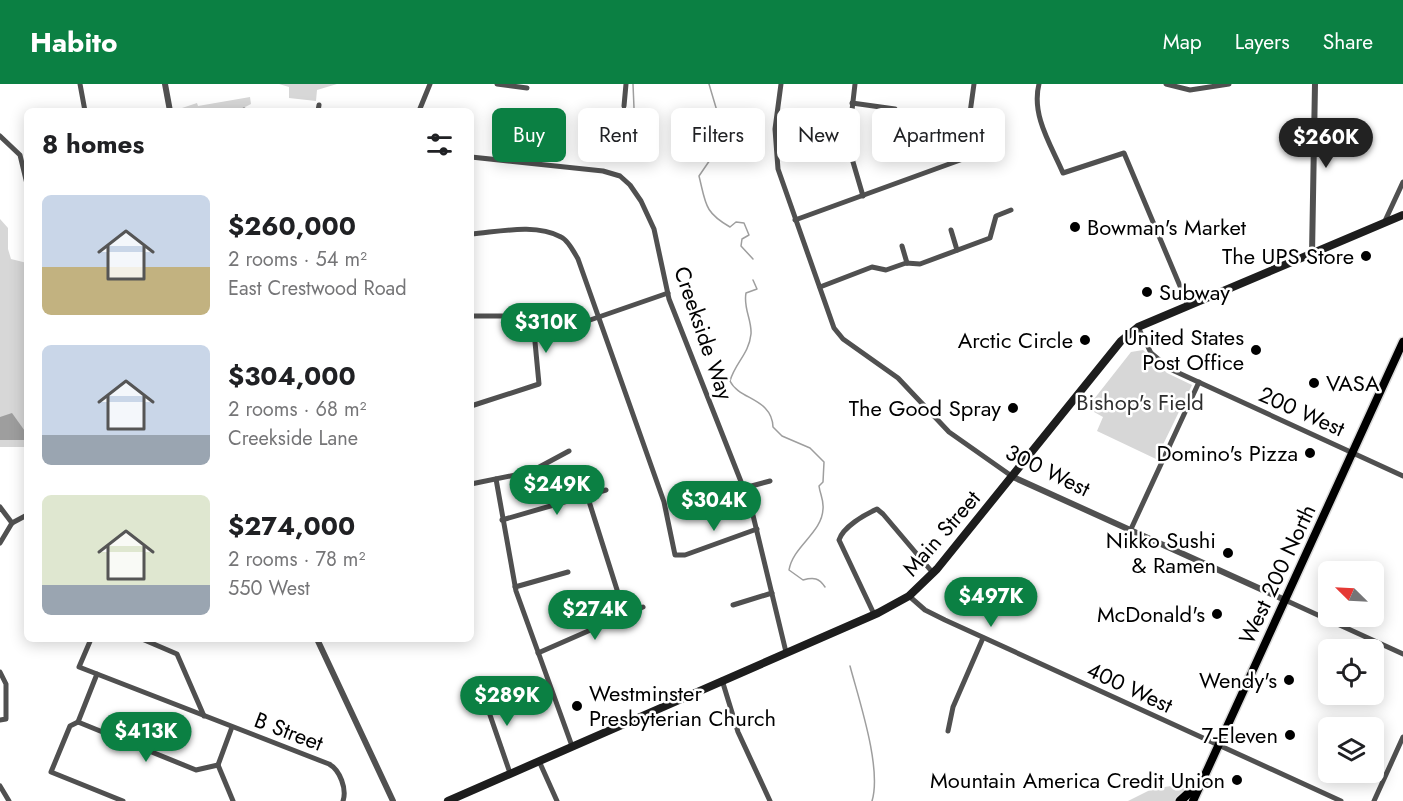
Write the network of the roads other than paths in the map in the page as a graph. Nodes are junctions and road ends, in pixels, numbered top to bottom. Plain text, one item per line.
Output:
1 (80, 84) edge
2 (165, 84) edge
3 (430, 84) edge
4 (497, 84) edge
5 (626, 84) edge
6 (781, 84) edge
7 (855, 84) edge
8 (974, 84) edge
9 (1039, 84) edge
10 (1166, 84) edge
11 (1229, 84) edge
12 (1315, 84) edge
13 (527, 88) dead end
14 (852, 103) junction
15 (624, 105) dead end
16 (84, 108) edge
17 (169, 108) edge
18 (420, 108) edge
19 (888, 108) edge
20 (0, 136) edge
21 (474, 157) edge
22 (24, 172) edge
23 (1403, 182) edge
24 (863, 196) junction
25 (1011, 210) dead end
26 (1403, 215) edge
27 (795, 220) junction
28 (1384, 223) junction
29 (951, 230) dead end
30 (474, 234) edge
31 (902, 246) dead end
32 (957, 250) junction
33 (1312, 254) junction
34 (907, 263) junction
35 (853, 265) dead end
36 (856, 273) junction
37 (820, 287) junction
38 (668, 293) junction
39 (1188, 305) junction
40 (474, 316) edge
41 (601, 317) junction
42 (539, 323) junction
43 (1138, 327) junction
44 (1403, 342) edge
45 (1199, 382) junction
46 (474, 405) edge
47 (568, 451) dead end
48 (1353, 452) junction
49 (1403, 476) edge
50 (1013, 477) junction
51 (496, 479) junction
52 (770, 481) dead end
53 (474, 483) edge
54 (744, 488) junction
55 (606, 490) dead end
56 (587, 495) junction
57 (0, 507) edge
58 (24, 517) edge
59 (502, 520) junction
60 (12, 523) junction
61 (756, 529) junction
62 (1131, 529) junction
63 (0, 543) edge
64 (568, 572) dead end
65 (933, 573) junction
66 (515, 587) junction
67 (772, 593) junction
68 (909, 596) junction
69 (1285, 600) junction
70 (733, 605) dead end
71 (643, 608) dead end
72 (874, 614) junction
73 (626, 615) junction
74 (983, 638) junction
75 (91, 642) edge
76 (149, 642) edge
77 (318, 642) edge
78 (786, 652) junction
79 (538, 653) junction
80 (1403, 654) edge
81 (0, 672) edge
82 (97, 674) junction
83 (723, 680) junction
84 (481, 689) dead end
85 (204, 716) junction
86 (0, 720) edge
87 (78, 722) junction
88 (232, 727) junction
89 (948, 731) dead end
90 (1403, 737) edge
91 (572, 746) junction
92 (1219, 746) junction
93 (539, 761) junction
94 (218, 765) junction
95 (510, 773) junction
96 (1204, 779) junction
97 (0, 786) edge
98 (9, 801) edge
99 (123, 801) edge
100 (232, 801) edge
101 (343, 801) edge
102 (393, 801) edge
103 (448, 801) edge
104 (557, 801) edge
105 (770, 801) edge
106 (1180, 801) edge
107 (1193, 801) edge
108 (1341, 801) edge
109 (1374, 801) edge

1 - 16 street
2 - 17 street
3 - 18 street
4 - 13 street
5 - 15 street
6 - 27 street, 300 West
7 - 14 street
8 - 24 street
9 - 39 street
10 - 11 street
12 - 33 street
14 - 19 street
14 - 24 street
20 - 22 street
21 - 38 street, Creekside Way
23 - 28 street
24 - 27 street
25 - 32 street
26 - 28 main road, Main Street
27 - 37 street, 300 West
28 - 33 main road, Main Street
29 - 32 street
30 - 41 street
31 - 34 street
32 - 34 street
33 - 39 main road, Main Street
34 - 36 street
35 - 36 street
36 - 37 street
37 - 50 street, 300 West
38 - 41 street
38 - 54 street, Creekside Way
39 - 43 main road, Main Street
40 - 42 street
41 - 42 street
41 - 61 street
42 - 46 street
43 - 45 street, 200 West
43 - 50 main road, Main Street
44 - 48 main road, West 200 North
45 - 48 street, 200 West
45 - 62 street
47 - 51 street
48 - 49 street, 200 West
48 - 69 main road, West 200 North
50 - 62 street, 300 West
50 - 65 main road, Main Street
51 - 53 street
51 - 59 street
52 - 54 street
54 - 61 street, Creekside Way
55 - 56 street
56 - 59 street
56 - 73 street
57 - 60 street
58 - 60 street
59 - 66 street
60 - 63 street
61 - 67 street, Creekside Way
62 - 69 street, 300 West
64 - 66 street
65 - 68 main road, Main Street
65 - 72 street
66 - 79 street
67 - 70 street
67 - 78 street, Creekside Way
68 - 72 main road, Main Street
68 - 74 street, 400 West
69 - 80 street
69 - 92 main road, West 200 North
71 - 73 street
72 - 78 main road, Main Street
73 - 79 street
74 - 89 street
74 - 92 street, 400 West
75 - 82 street
76 - 85 street
77 - 102 street
78 - 83 main road, Main Street
79 - 91 street
81 - 86 street
82 - 85 street
82 - 87 street
83 - 91 main road, Main Street
83 - 105 street
84 - 95 street
85 - 88 street
87 - 94 street
87 - 99 street
88 - 94 street
88 - 101 street, B Street
90 - 109 street
91 - 93 main road, Main Street
92 - 96 main road, West 200 North
92 - 108 street, 400 West
93 - 95 main road, Main Street
93 - 104 street
94 - 100 street
95 - 103 main road, Main Street
96 - 106 highway
96 - 107 main road, West 200 North
97 - 98 street

